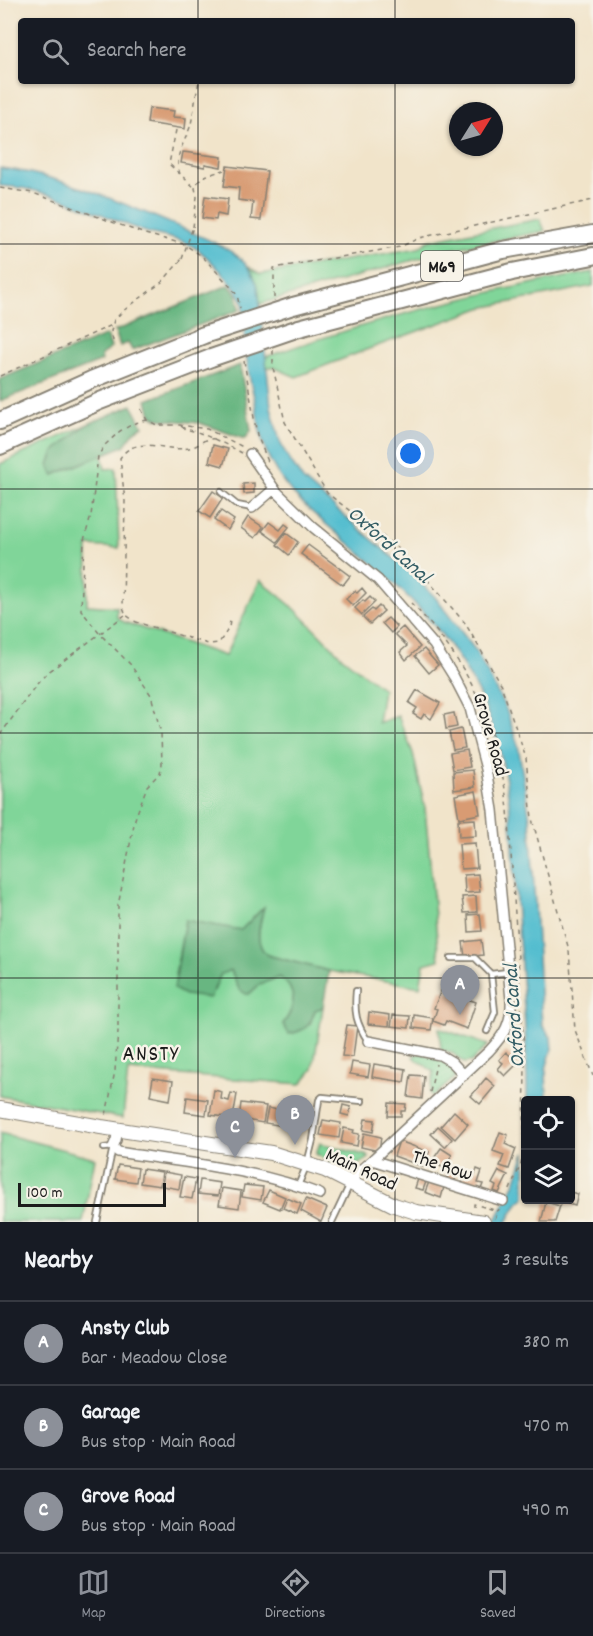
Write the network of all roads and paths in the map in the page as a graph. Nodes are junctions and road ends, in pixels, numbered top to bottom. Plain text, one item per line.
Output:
1 (198, 84) edge
2 (176, 130) dead end
3 (224, 170) dead end
4 (180, 174) junction
5 (0, 188) edge
6 (195, 188) junction
7 (593, 200) edge
8 (593, 234) edge
9 (593, 256) edge
10 (273, 308) dead end
11 (240, 310) dead end
12 (112, 325) junction
13 (113, 341) dead end
14 (273, 344) dead end
15 (244, 352) dead end
16 (0, 376) edge
17 (141, 409) dead end
18 (147, 420) junction
19 (0, 421) edge
20 (180, 425) junction
21 (215, 439) junction
22 (0, 446) edge
23 (250, 454) junction
24 (273, 469) dead end
25 (274, 489) junction
26 (221, 492) dead end
27 (252, 508) joint
28 (406, 597) dead end
29 (126, 615) junction
30 (230, 620) dead end
31 (99, 633) junction
32 (0, 735) edge
33 (451, 958) dead end
34 (508, 972) junction
35 (491, 974) junction
36 (356, 992) dead end
37 (487, 1031) dead end
38 (368, 1041) joint
39 (438, 1055) junction
40 (464, 1075) junction
41 (593, 1076) edge
42 (362, 1101) dead end
43 (436, 1101) junction
44 (0, 1109) edge
45 (101, 1127) junction
46 (118, 1129) junction
47 (109, 1147) junction
48 (372, 1160) junction
49 (307, 1164) junction
50 (350, 1182) junction
51 (298, 1186) junction
52 (320, 1194) dead end
53 (501, 1206) junction
54 (477, 1221) edge
55 (97, 1222) edge
56 (332, 1222) edge
57 (494, 1222) edge

1 - 4 path
2 - 4 path
3 - 6 path
4 - 6 path
5 - 11 path
6 - 12 path, bridge
7 - 10 path
8 - 19 highway, M69, bridge
9 - 22 highway, M69, bridge
12 - 13 path
12 - 16 path
14 - 41 path
15 - 24 path
17 - 18 path
18 - 20 path
18 - 31 path
20 - 21 path
20 - 23 path
21 - 23 path
21 - 29 path
23 - 25 street, Grove Road
25 - 27 street
25 - 34 street, Grove Road
26 - 27 lane
28 - 53 path
29 - 30 path
29 - 31 path
31 - 32 path
31 - 45 path
33 - 35 lane
34 - 35 lane
34 - 40 street, Grove Road
35 - 37 lane
36 - 38 lane
38 - 39 street
39 - 40 street
39 - 43 path
40 - 43 street, Grove Road
42 - 49 lane
43 - 48 street, Grove Road
44 - 45 main road, Main Road
45 - 46 main road, Main Road
46 - 47 street
46 - 49 main road, Main Road
47 - 51 street
47 - 55 lane
48 - 50 street, Grove Road
48 - 53 street, The Row
49 - 50 main road, Main Road
49 - 51 lane
50 - 54 main road, Main Road
50 - 56 lane
51 - 52 street
53 - 54 path
53 - 57 path

